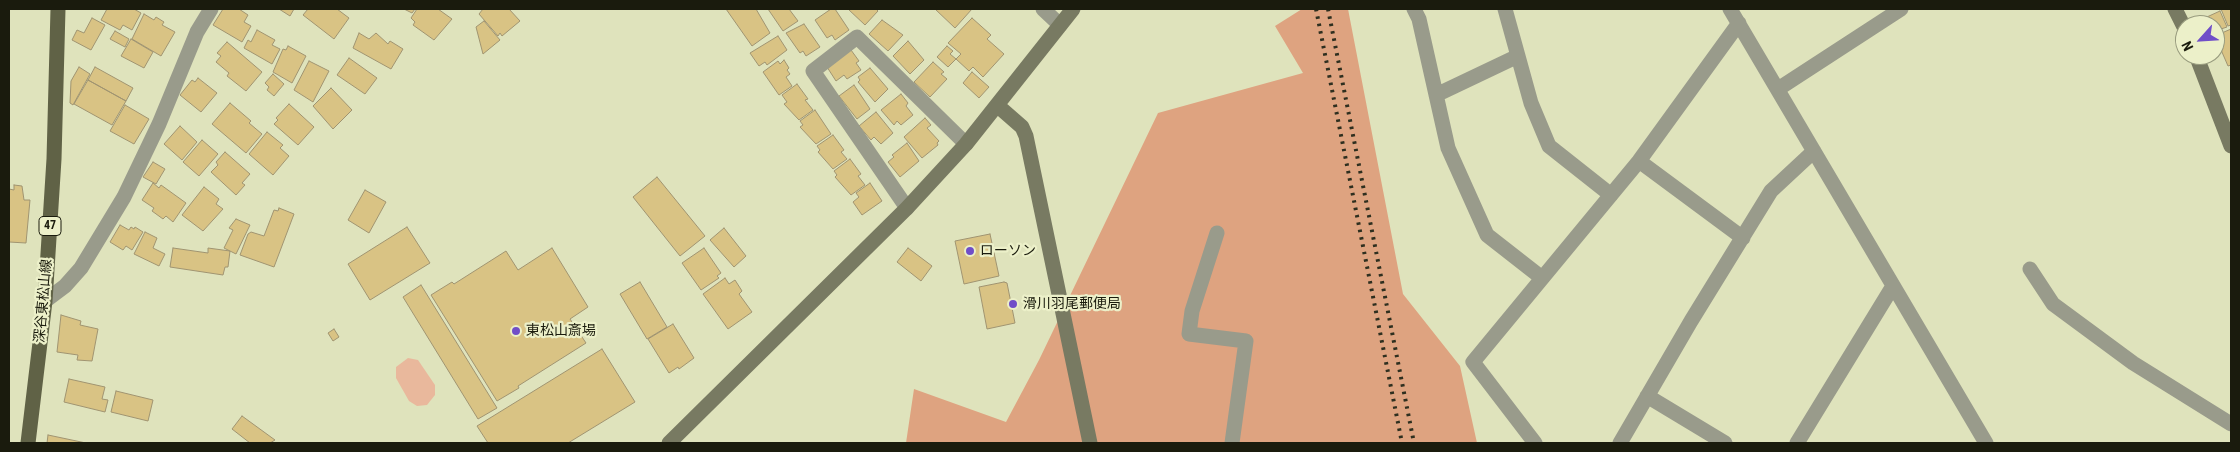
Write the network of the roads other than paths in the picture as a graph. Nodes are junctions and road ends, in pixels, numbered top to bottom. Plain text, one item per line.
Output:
1 (58, 9) edge
2 (211, 9) edge
3 (1043, 9) edge
4 (1073, 9) edge
5 (1414, 9) edge
6 (1505, 9) edge
7 (1730, 9) edge
8 (1901, 9) edge
9 (1738, 23) junction
10 (1060, 25) junction
11 (1518, 56) junction
12 (2200, 65) edge
13 (1778, 89) junction
14 (1436, 95) junction
15 (998, 106) junction
16 (966, 144) junction
17 (2231, 146) edge
18 (1814, 151) junction
19 (1639, 161) junction
20 (1611, 195) junction
21 (907, 208) junction
22 (1217, 233) dead end
23 (1743, 238) junction
24 (2030, 269) dead end
25 (1542, 278) junction
26 (1894, 286) junction
27 (45, 301) junction
28 (1647, 396) junction
29 (2231, 424) edge
30 (28, 443) edge
31 (669, 443) edge
32 (1090, 443) edge
33 (1232, 443) edge
34 (1535, 443) edge
35 (1620, 443) edge
36 (1725, 443) edge
37 (1797, 443) edge
38 (1986, 443) edge

1 - 27 main road, 深谷東松山線 / 47
2 - 27 street
3 - 10 street
4 - 10 street
5 - 14 street
6 - 11 street
7 - 9 street
8 - 13 street
9 - 13 street
9 - 19 street
10 - 15 street
11 - 14 street
11 - 20 street
12 - 17 street
13 - 18 street
14 - 25 street
15 - 16 street
15 - 32 street
16 - 21 street
16 - 21 street
18 - 23 street
18 - 26 street
19 - 20 street
19 - 23 street
20 - 25 street
21 - 31 street
22 - 33 street
23 - 28 street
24 - 29 street
25 - 34 street
26 - 37 street
26 - 38 street
27 - 30 main road, 深谷東松山線 / 47
28 - 35 street
28 - 36 street

